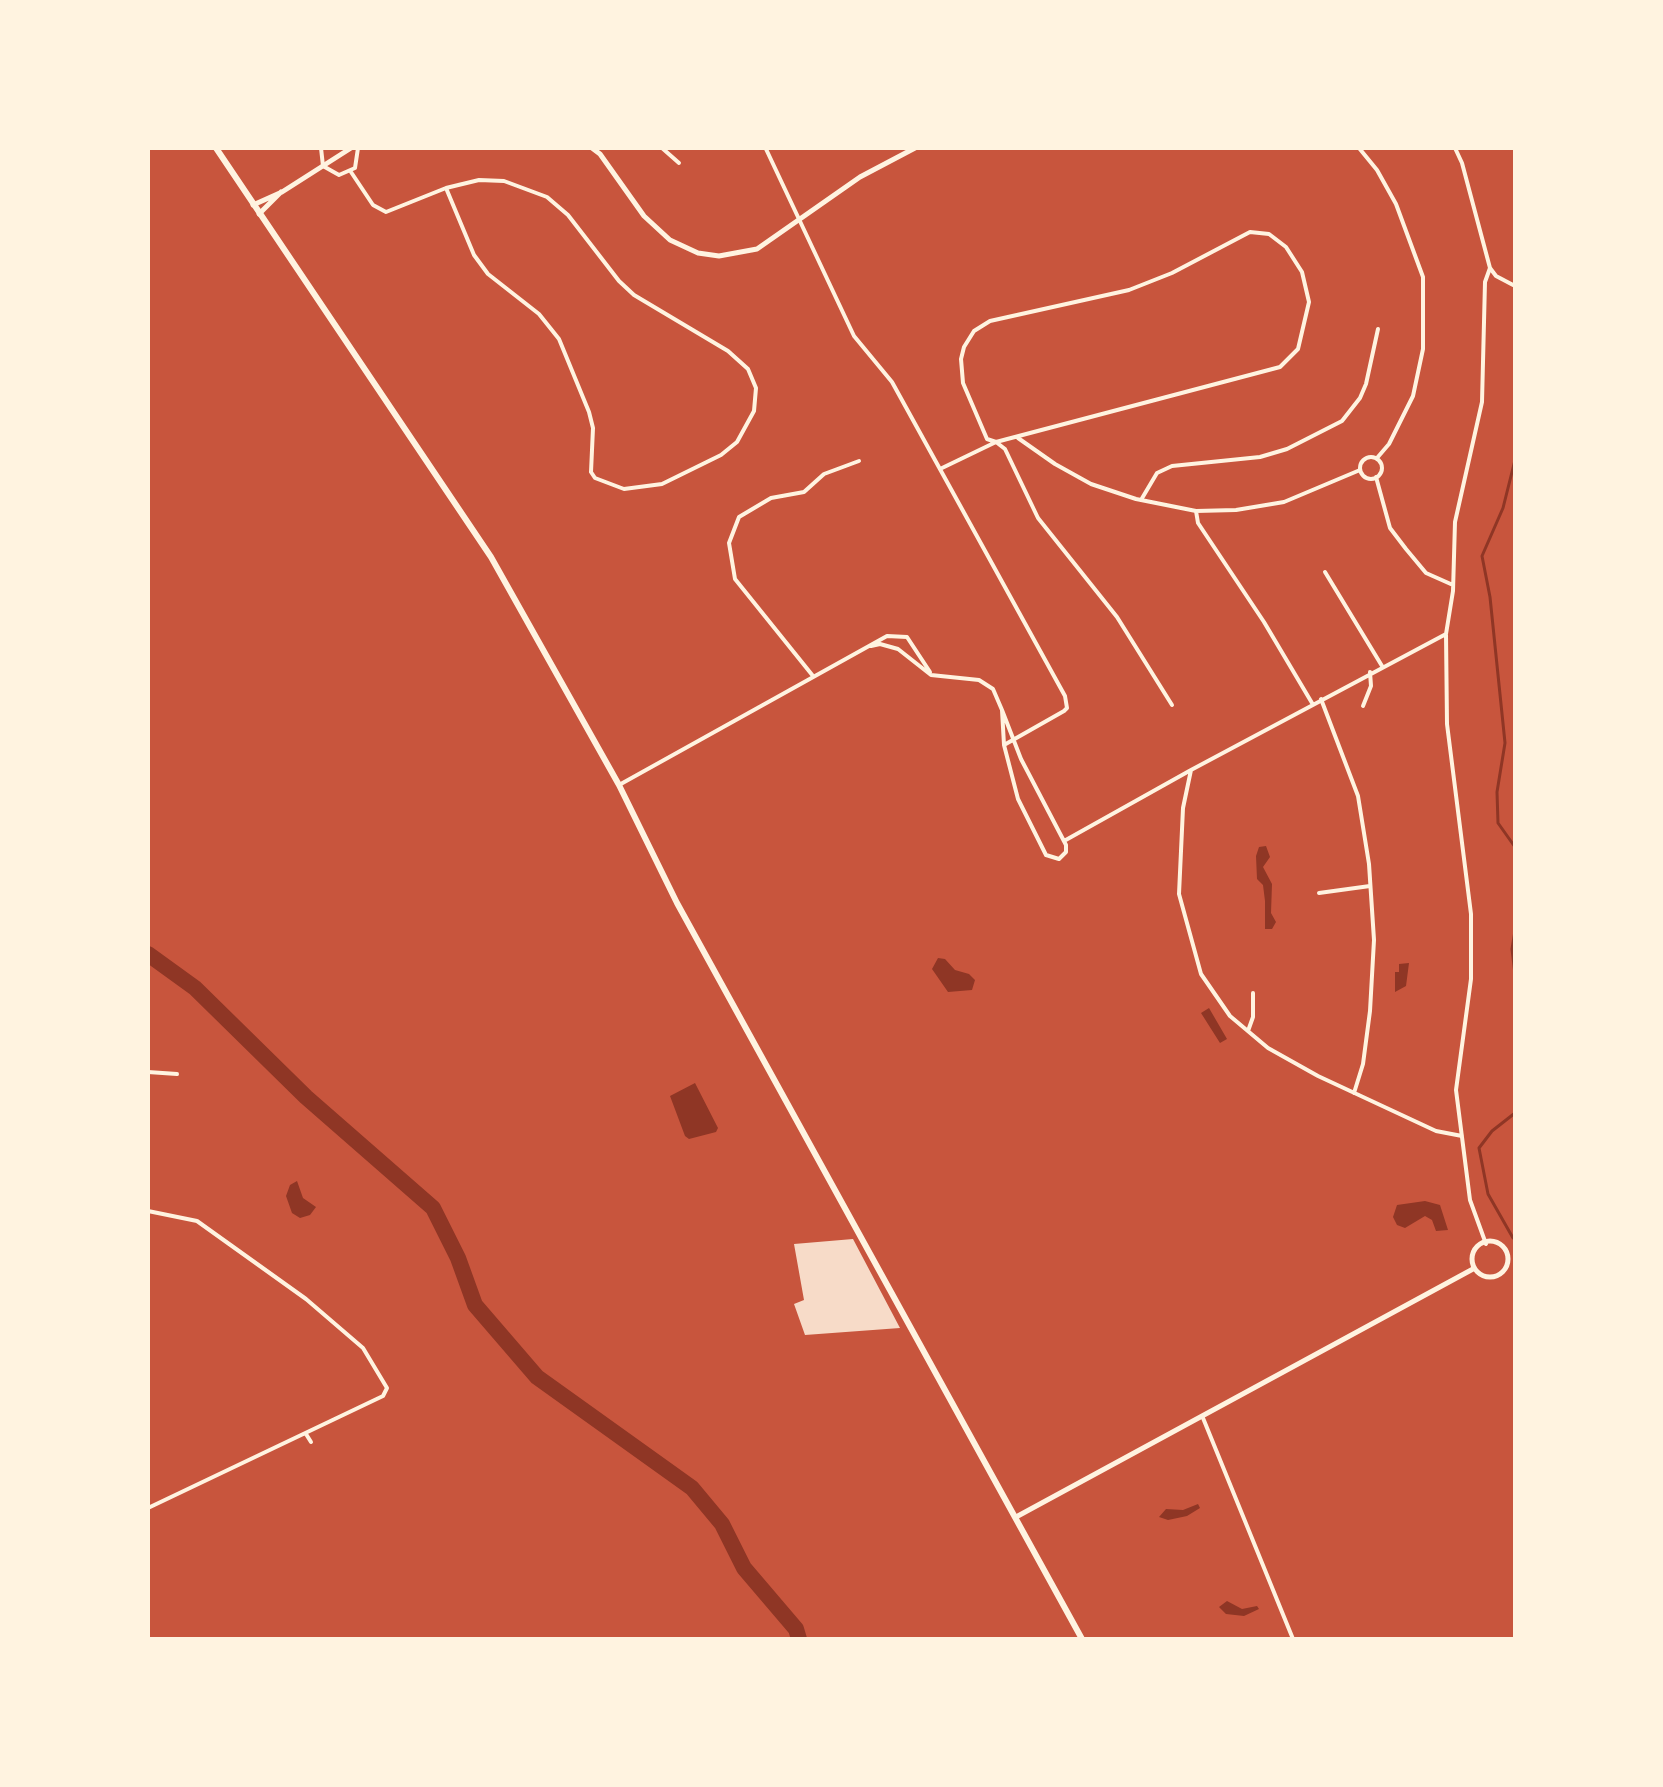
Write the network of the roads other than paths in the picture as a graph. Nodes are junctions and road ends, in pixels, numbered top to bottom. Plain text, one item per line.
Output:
1 (216, 148) edge
2 (321, 148) edge
3 (351, 148) edge
4 (358, 148) edge
5 (592, 148) edge
6 (662, 148) edge
7 (915, 148) edge
8 (1359, 148) edge
9 (1455, 148) edge
10 (766, 149) edge
11 (679, 163) dead end
12 (323, 166) junction
13 (351, 172) junction
14 (446, 188) junction
15 (282, 192) junction
16 (253, 205) junction
17 (259, 214) junction
18 (799, 221) junction
19 (1490, 268) junction
20 (1514, 285) edge
21 (1378, 329) dead end
22 (1018, 438) junction
23 (996, 442) junction
24 (1377, 458) junction
25 (859, 461) dead end
26 (940, 469) junction
27 (1360, 470) junction
28 (1376, 477) junction
29 (1141, 500) junction
30 (1196, 511) junction
31 (1325, 572) dead end
32 (1453, 585) junction
33 (1446, 634) junction
34 (871, 646) junction
35 (1382, 666) junction
36 (1370, 672) junction
37 (931, 675) junction
38 (813, 676) junction
39 (1321, 699) junction
40 (1312, 704) junction
41 (1172, 705) dead end
42 (1363, 706) dead end
43 (1002, 710) junction
44 (1014, 740) junction
45 (1004, 745) junction
46 (1191, 770) junction
47 (619, 785) junction
48 (1064, 841) junction
49 (1370, 886) junction
50 (1319, 893) dead end
51 (1253, 993) dead end
52 (1248, 1031) junction
53 (148, 1072) edge
54 (177, 1074) dead end
55 (1354, 1093) junction
56 (1462, 1136) junction
57 (148, 1211) edge
58 (1486, 1244) junction
59 (1515, 1245) edge
60 (1508, 1250) junction
61 (1473, 1269) junction
62 (1203, 1418) junction
63 (306, 1434) junction
64 (311, 1442) dead end
65 (148, 1508) edge
66 (1016, 1517) junction
67 (1082, 1639) edge
68 (1293, 1639) edge

1 - 16 main road
2 - 12 street
3 - 12 street
4 - 13 street
5 - 18 street
6 - 11 street
7 - 18 street
8 - 24 street
9 - 19 street
10 - 18 street
12 - 13 street
12 - 15 street
13 - 14 street
14 - 14 street
15 - 16 street
15 - 17 street
16 - 17 main road
17 - 47 main road
18 - 26 street
19 - 20 street
19 - 32 street
21 - 29 street
22 - 23 street
22 - 23 street
22 - 29 street
23 - 26 street
23 - 41 street
24 - 27 street
24 - 28 street
25 - 38 street
26 - 44 street
27 - 28 street
27 - 30 street
28 - 32 street
29 - 30 street
30 - 40 street
31 - 35 street
32 - 33 street
33 - 35 street
33 - 56 street
34 - 37 street
34 - 37 street
34 - 38 street
35 - 36 street
36 - 39 street
36 - 42 street
37 - 43 street
38 - 47 street
39 - 40 street
39 - 49 street
40 - 46 street
43 - 44 street
43 - 45 street
44 - 45 street
44 - 48 street
45 - 48 street
46 - 48 street
46 - 52 street
47 - 66 main road
49 - 50 street
49 - 55 street
51 - 52 street
52 - 55 street
53 - 54 street
55 - 56 street
56 - 58 street
57 - 63 street
58 - 60 street
58 - 61 street
59 - 60 street
60 - 61 street
61 - 62 street
62 - 66 street
62 - 68 street
63 - 64 street
63 - 65 street
66 - 67 main road

